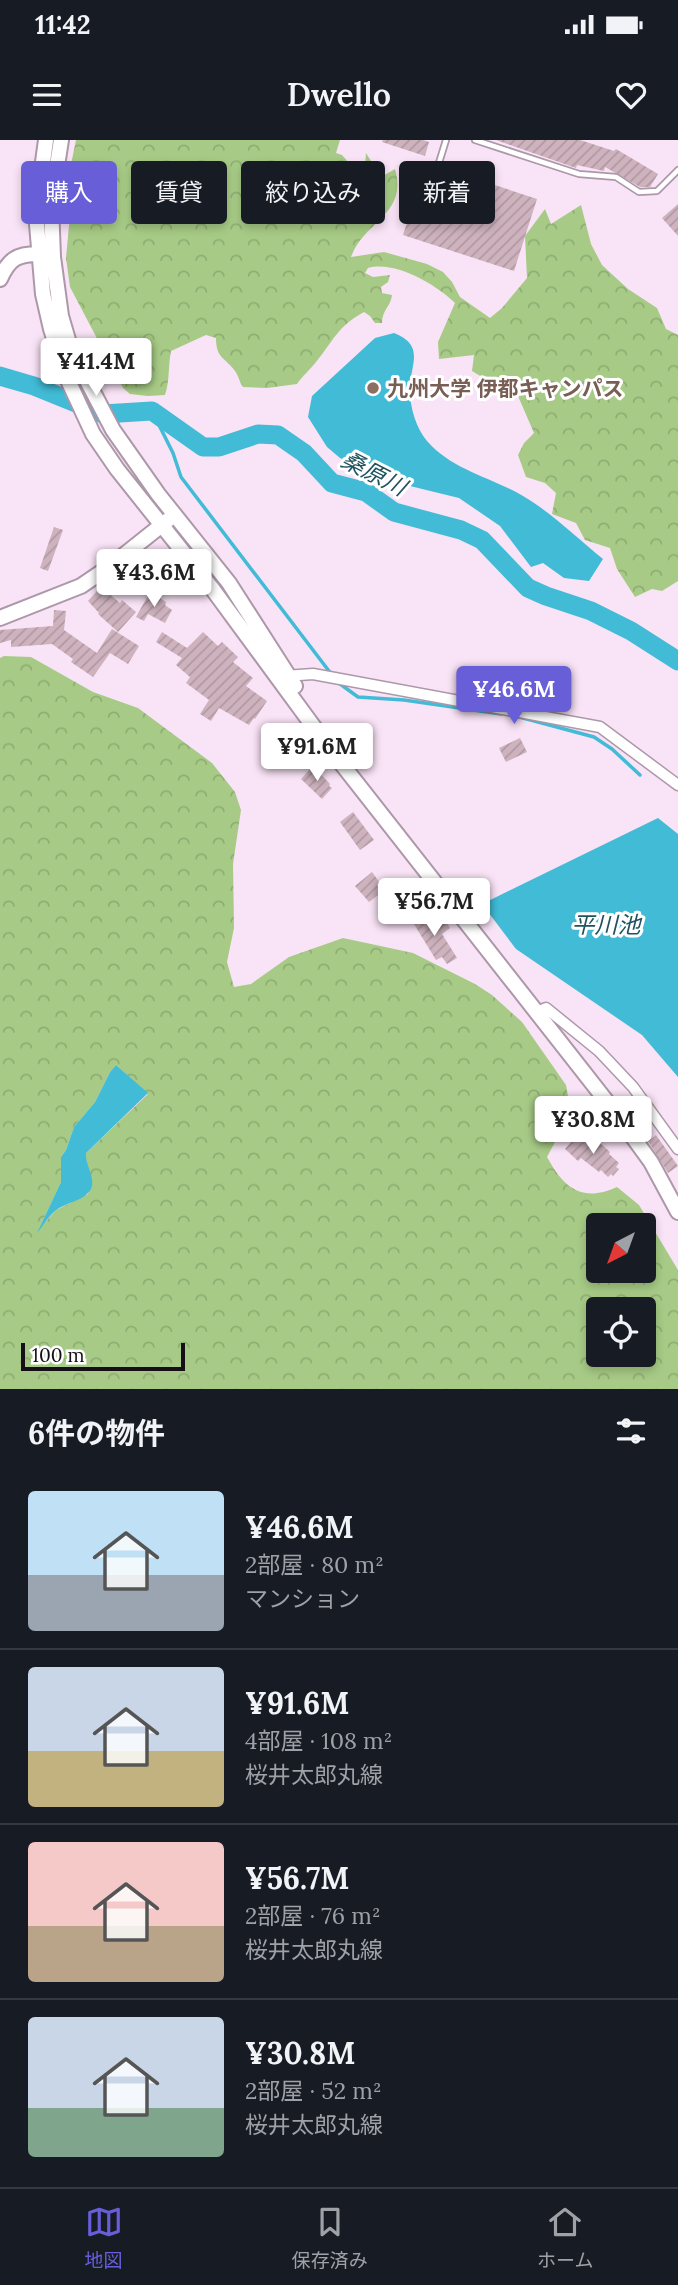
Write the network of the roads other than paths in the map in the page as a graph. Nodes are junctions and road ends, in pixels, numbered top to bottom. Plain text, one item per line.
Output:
1 (47, 140) edge
2 (61, 140) edge
3 (446, 140) edge
4 (475, 140) edge
5 (440, 161) edge
6 (678, 170) edge
7 (38, 254) junction
8 (0, 279) edge
9 (174, 515) junction
10 (161, 526) junction
11 (0, 618) edge
12 (283, 677) junction
13 (678, 785) edge
14 (537, 1012) junction
15 (678, 1149) edge
16 (678, 1212) edge

1 - 7 main road
2 - 9 main road
3 - 5 lane
4 - 6 lane
7 - 8 main road
7 - 10 main road
9 - 10 main road
9 - 12 main road
10 - 11 main road
10 - 12 main road
12 - 13 street
12 - 14 main road
14 - 15 street
14 - 16 main road

